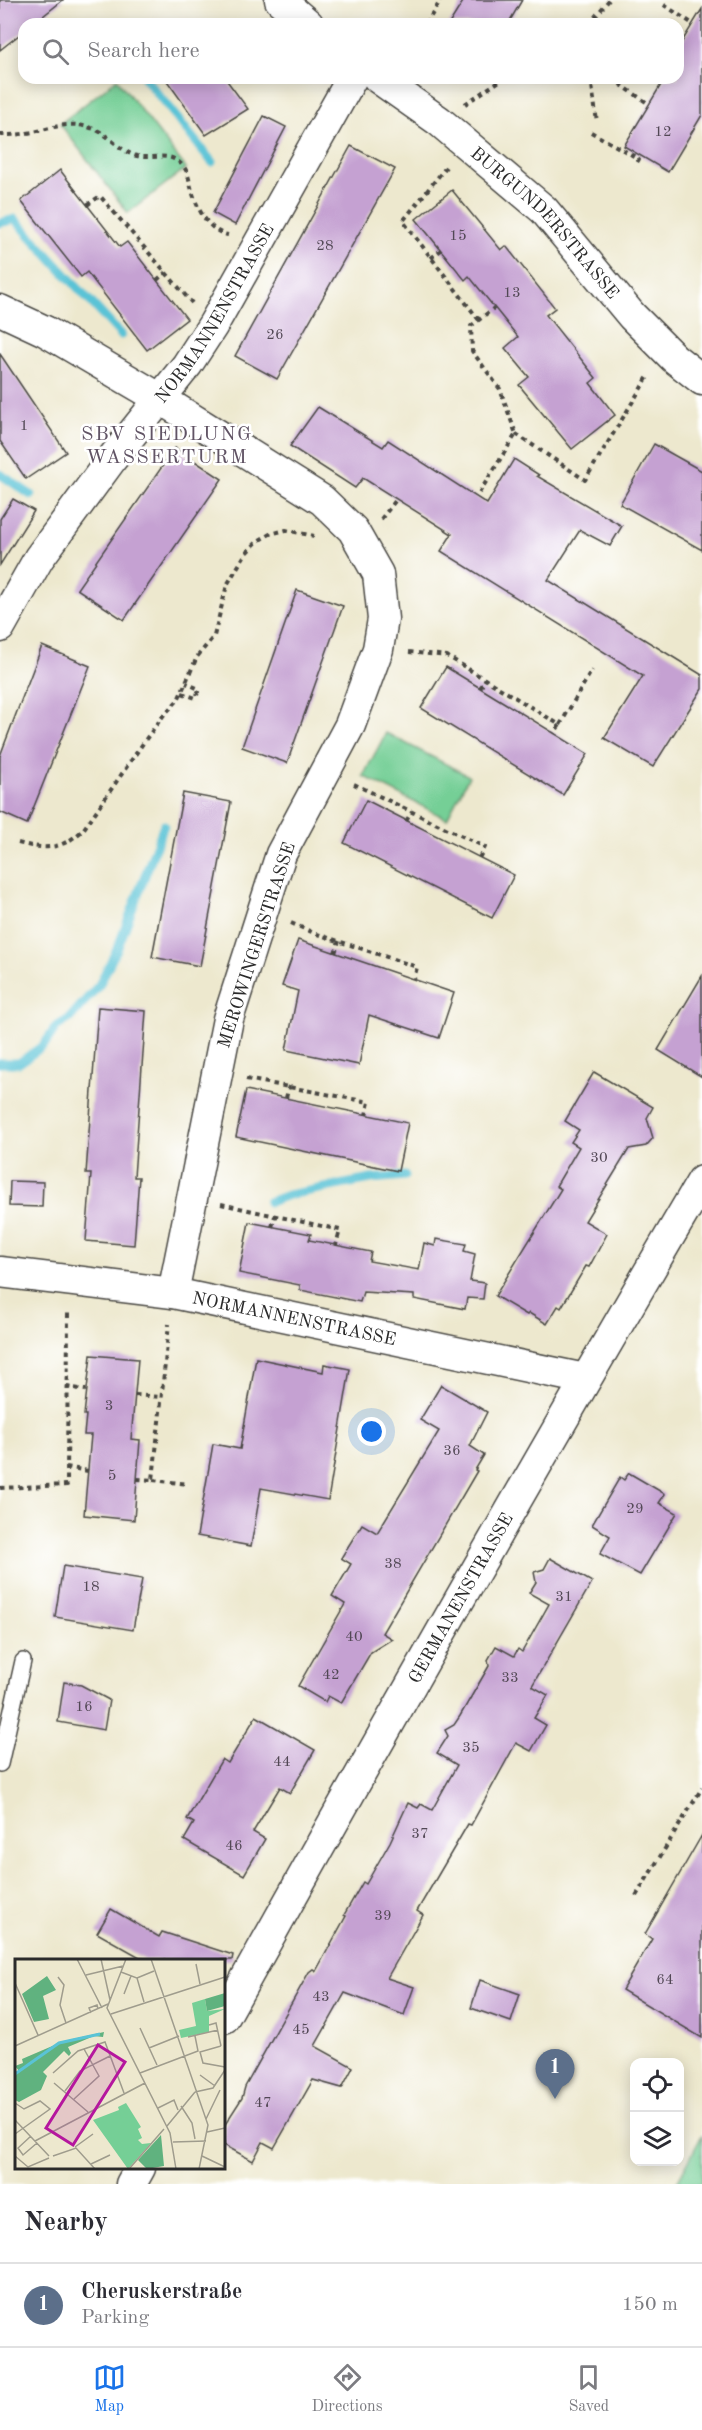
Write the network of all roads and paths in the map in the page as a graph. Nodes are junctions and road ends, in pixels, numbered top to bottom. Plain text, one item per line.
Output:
1 (280, 0) edge
2 (441, 0) edge
3 (609, 0) edge
4 (664, 5) dead end
5 (301, 18) edge
6 (430, 18) edge
7 (594, 18) edge
8 (684, 18) edge
9 (684, 18) edge
10 (693, 24) dead end
11 (349, 84) edge
12 (387, 84) edge
13 (495, 84) edge
14 (592, 84) edge
15 (620, 84) dead end
16 (649, 104) dead end
17 (439, 121) junction
18 (597, 122) dead end
19 (591, 132) dead end
20 (0, 135) edge
21 (465, 143) junction
22 (636, 164) dead end
23 (87, 205) dead end
24 (261, 239) junction
25 (441, 250) dead end
26 (431, 258) junction
27 (166, 272) junction
28 (157, 280) dead end
29 (494, 308) dead end
30 (0, 310) edge
31 (479, 320) junction
32 (213, 325) junction
33 (665, 349) junction
34 (702, 380) edge
35 (159, 398) junction
36 (516, 434) junction
37 (480, 493) dead end
38 (315, 536) dead end
39 (0, 627) edge
40 (378, 649) junction
41 (592, 670) dead end
42 (486, 680) junction
43 (186, 683) junction
44 (480, 688) dead end
45 (182, 693) junction
46 (560, 725) junction
47 (554, 733) dead end
48 (326, 770) junction
49 (412, 812) junction
50 (406, 820) dead end
51 (18, 843) dead end
52 (479, 858) dead end
53 (263, 910) junction
54 (339, 941) junction
55 (335, 953) dead end
56 (414, 980) dead end
57 (216, 1075) junction
58 (289, 1086) junction
59 (286, 1098) dead end
60 (366, 1115) dead end
61 (702, 1181) edge
62 (191, 1197) junction
63 (275, 1216) junction
64 (272, 1227) dead end
65 (336, 1245) dead end
66 (0, 1272) edge
67 (69, 1281) junction
68 (173, 1293) junction
69 (585, 1379) junction
70 (66, 1387) junction
71 (86, 1390) dead end
72 (135, 1395) dead end
73 (161, 1397) junction
74 (66, 1467) junction
75 (88, 1471) dead end
76 (136, 1479) dead end
77 (153, 1480) junction
78 (189, 1484) dead end
79 (0, 1488) edge
80 (23, 1661) dead end
81 (0, 1764) edge
82 (702, 1788) edge
83 (636, 1896) dead end
84 (225, 2016) edge
85 (139, 2169) edge
86 (131, 2184) edge

1 - 5 street
2 - 6 path
3 - 7 path
4 - 8 path
9 - 10 path
11 - 24 street, NORMANNENSTRASSE
12 - 17 street, BURGUNDERSTRASSE
13 - 17 path
14 - 18 path
15 - 16 path
17 - 21 street, BURGUNDERSTRASSE
19 - 22 path
20 - 24 path
21 - 26 path
21 - 33 street, BURGUNDERSTRASSE
23 - 27 path
24 - 32 street, NORMANNENSTRASSE
25 - 26 path
26 - 31 path
27 - 28 path
27 - 32 path
29 - 31 path
30 - 35 street, MEROWINGERSTRASSE
31 - 36 path
32 - 35 street, NORMANNENSTRASSE
33 - 34 street, BURGUNDERSTRASSE
33 - 36 path
35 - 39 street, NORMANNENSTRASSE
35 - 40 street, MEROWINGERSTRASSE
36 - 37 path
38 - 43 path
40 - 42 path
40 - 48 street, MEROWINGERSTRASSE
41 - 46 path
42 - 44 path
42 - 46 path
43 - 45 path
43 - 45 path
45 - 51 path
46 - 47 path
48 - 49 path
48 - 53 street, MEROWINGERSTRASSE
49 - 50 path
49 - 52 path
53 - 54 path
53 - 57 street, MEROWINGERSTRASSE
54 - 55 path
54 - 56 path
57 - 58 path
57 - 62 street, MEROWINGERSTRASSE
58 - 59 path
58 - 60 path
61 - 69 street, GERMANENSTRASSE
62 - 63 path
62 - 68 street, MEROWINGERSTRASSE
63 - 64 path
63 - 65 path
66 - 67 street, NORMANNENSTRASSE
67 - 68 street, NORMANNENSTRASSE
67 - 70 path
68 - 69 street, NORMANNENSTRASSE
68 - 73 path
69 - 84 street, GERMANENSTRASSE
70 - 71 path
70 - 74 path
72 - 73 path
73 - 77 path
74 - 75 path
74 - 79 path
76 - 77 path
77 - 78 path
80 - 81 lane
82 - 83 path
85 - 86 street

